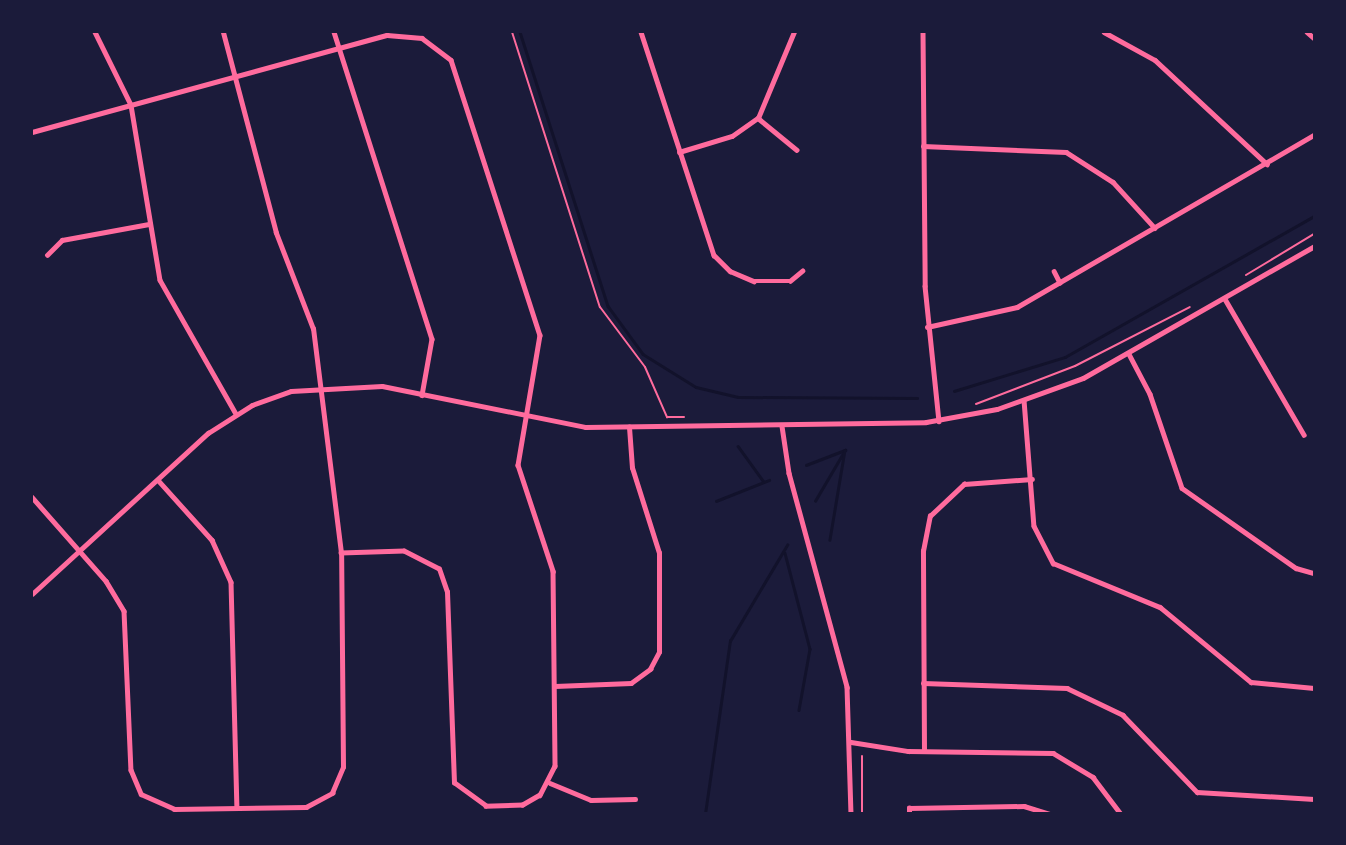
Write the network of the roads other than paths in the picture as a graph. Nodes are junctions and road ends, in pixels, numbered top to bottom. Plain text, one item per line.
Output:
1 (95, 32) edge
2 (223, 32) edge
3 (334, 32) edge
4 (425, 32) edge
5 (641, 32) edge
6 (794, 32) edge
7 (923, 32) edge
8 (1104, 32) edge
9 (1307, 32) edge
10 (422, 38) junction
11 (1314, 38) edge
12 (340, 49) junction
13 (235, 79) junction
14 (131, 105) junction
15 (758, 118) junction
16 (32, 132) edge
17 (1314, 135) edge
18 (923, 146) junction
19 (797, 150) dead end
20 (679, 152) junction
21 (1267, 164) junction
22 (149, 224) junction
23 (1155, 228) junction
24 (1314, 246) edge
25 (47, 254) dead end
26 (802, 271) dead end
27 (1054, 271) dead end
28 (1060, 283) junction
29 (1225, 299) junction
30 (927, 327) junction
31 (1129, 354) junction
32 (318, 386) junction
33 (422, 394) junction
34 (1024, 400) junction
35 (236, 414) junction
36 (526, 419) junction
37 (939, 421) junction
38 (782, 426) junction
39 (629, 427) junction
40 (1304, 435) dead end
41 (1032, 479) junction
42 (158, 480) junction
43 (32, 496) edge
44 (79, 552) junction
45 (341, 553) junction
46 (1314, 573) edge
47 (32, 594) edge
48 (923, 683) junction
49 (555, 686) junction
50 (1314, 688) edge
51 (850, 742) junction
52 (924, 751) junction
53 (550, 783) junction
54 (635, 799) dead end
55 (1314, 799) edge
56 (237, 808) junction
57 (909, 811) edge
58 (851, 814) edge
59 (1051, 814) edge
60 (1121, 814) edge

1 - 14 street
2 - 13 street
3 - 12 street
4 - 10 street
5 - 20 street
6 - 15 street
7 - 18 street
8 - 21 street
9 - 11 street
10 - 12 street
10 - 36 street
12 - 13 street
12 - 33 street
13 - 14 street
13 - 32 street
14 - 16 street
14 - 22 street
15 - 19 street
15 - 20 street
17 - 21 street
18 - 23 street
18 - 30 street
20 - 26 street
21 - 23 street
22 - 25 street
22 - 35 street
23 - 28 street
24 - 29 street
27 - 28 street
28 - 30 street
29 - 31 street
29 - 40 street
30 - 37 street
31 - 34 street
31 - 46 street
32 - 33 street
32 - 35 street
32 - 45 street
33 - 36 street
34 - 37 street
34 - 41 street
35 - 42 street
36 - 39 street
36 - 49 street
37 - 38 street
38 - 39 street
38 - 51 street
39 - 49 street
41 - 48 street
41 - 50 street
42 - 44 street
42 - 56 street
43 - 44 street
44 - 47 street
44 - 56 street
45 - 53 street
45 - 56 street
48 - 52 street
48 - 55 street
49 - 53 street
51 - 52 street
51 - 58 street
52 - 60 street
53 - 54 street
57 - 59 street

